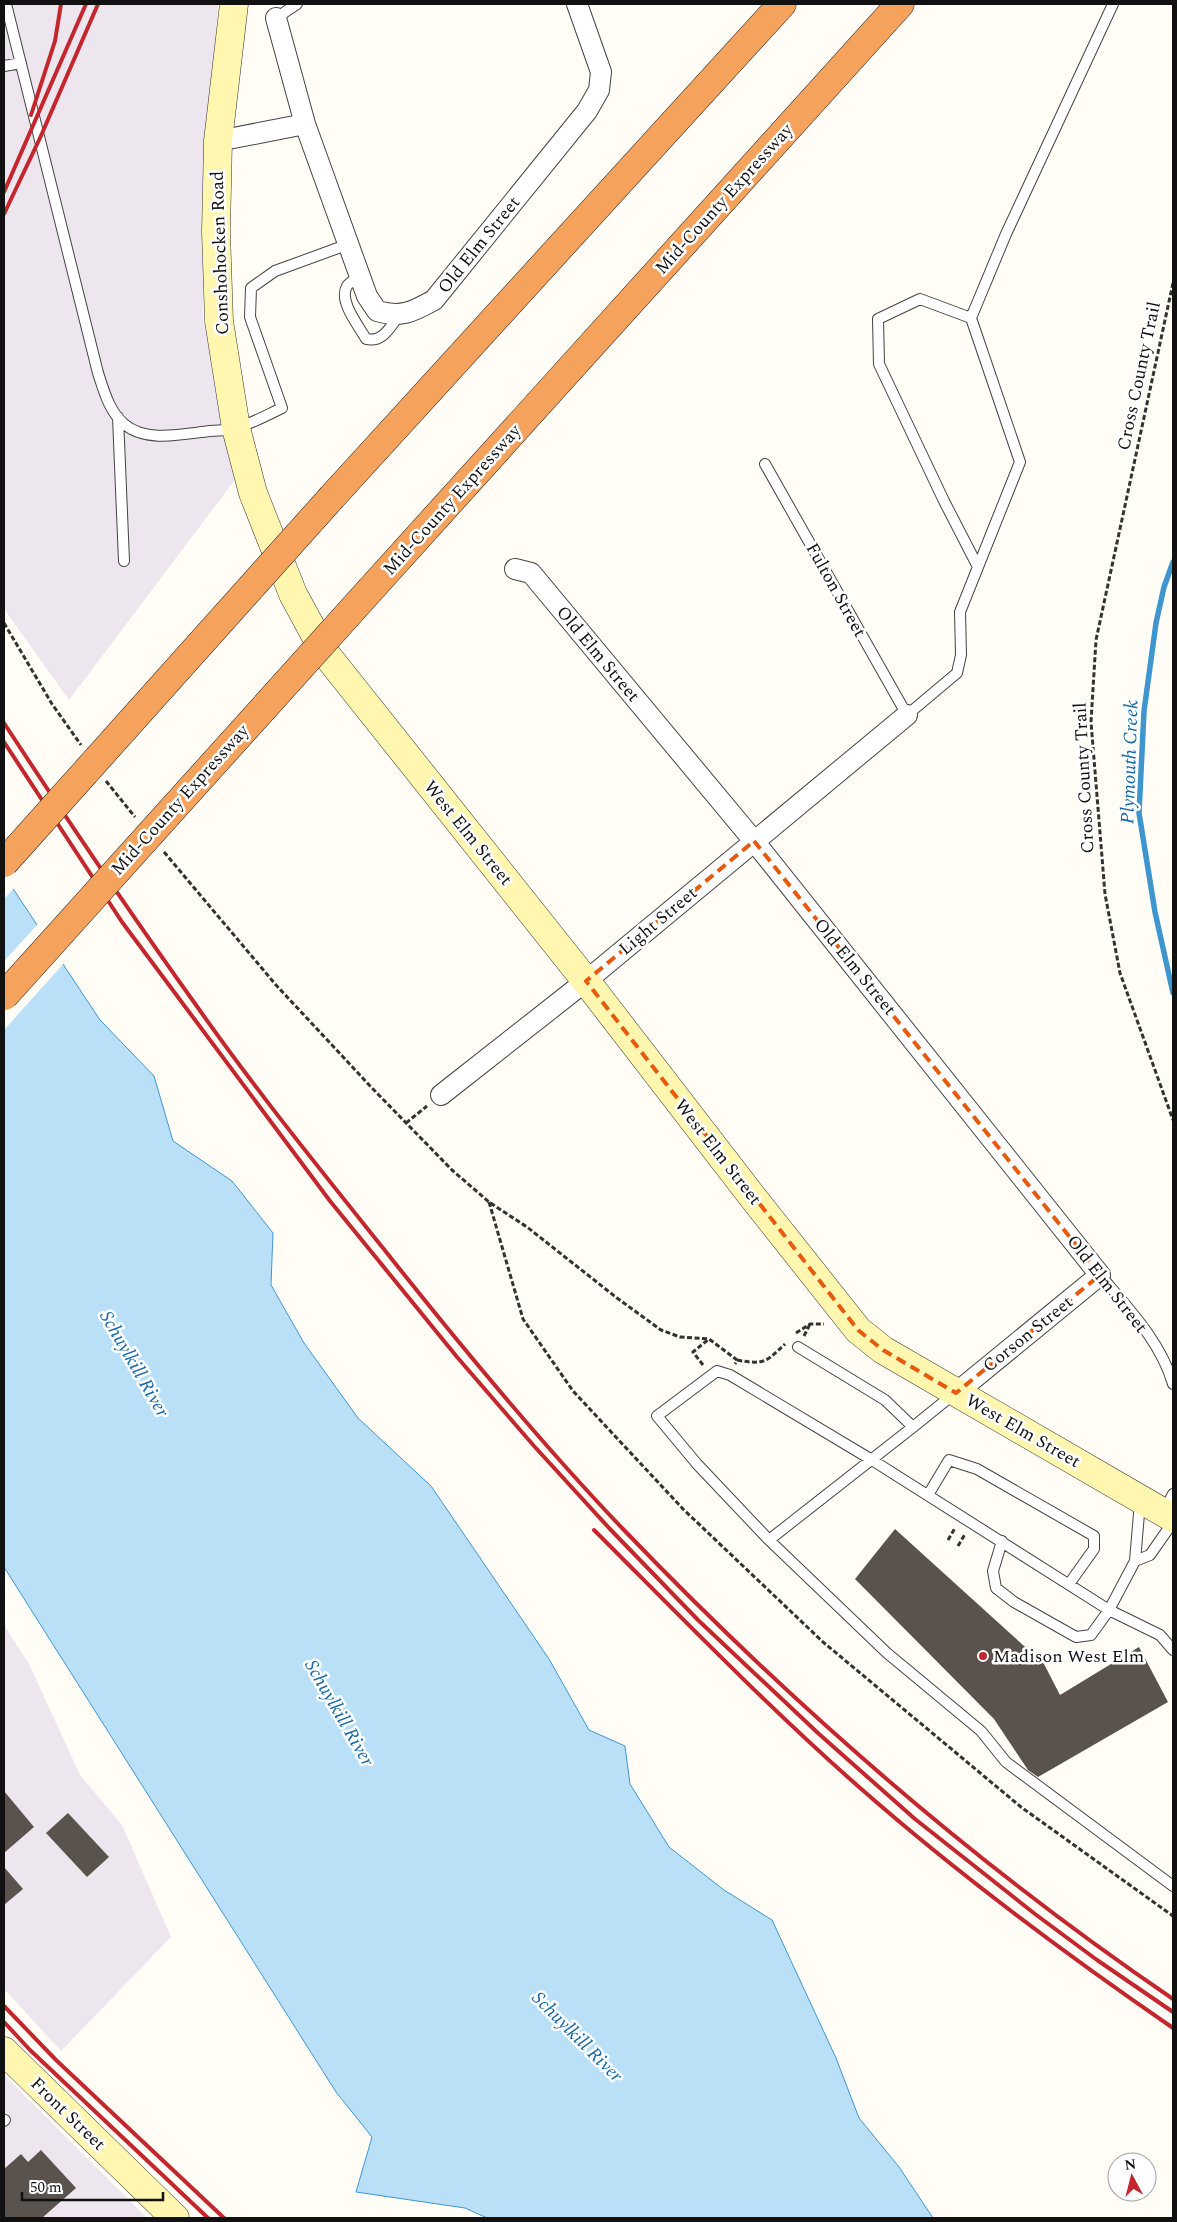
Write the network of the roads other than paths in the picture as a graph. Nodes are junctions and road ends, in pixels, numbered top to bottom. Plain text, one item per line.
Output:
1 (6, 4) edge
2 (234, 4) edge
3 (297, 4) edge
4 (577, 4) edge
5 (782, 4) edge
6 (900, 4) edge
7 (1113, 4) edge
8 (276, 18) joint
9 (21, 64) junction
10 (4, 66) edge
11 (305, 124) junction
12 (218, 141) junction
13 (348, 244) junction
14 (360, 275) junction
15 (399, 315) junction
16 (971, 318) junction
17 (118, 417) junction
18 (236, 428) junction
19 (765, 464) dead end
20 (124, 561) dead end
21 (978, 567) junction
22 (515, 569) dead end
23 (351, 686) joint
24 (907, 715) junction
25 (754, 841) junction
26 (4, 863) edge
27 (586, 981) junction
28 (4, 996) edge
29 (441, 1095) road end
30 (1100, 1275) junction
31 (798, 1347) road end
32 (1173, 1384) edge
33 (956, 1393) junction
34 (913, 1427) junction
35 (872, 1460) junction
36 (928, 1495) junction
37 (1140, 1499) junction
38 (1171, 1511) edge
39 (769, 1540) junction
40 (1002, 1542) junction
41 (1135, 1561) junction
42 (1069, 1584) junction
43 (1110, 1610) junction
44 (1173, 1650) edge
45 (1173, 1886) edge
46 (4, 2051) edge
47 (175, 2218) edge

1 - 9 lane
2 - 12 main road, Conshohocken Road
3 - 8 lane
4 - 15 street, Old Elm Street
5 - 26 highway, bridge
6 - 28 highway, Mid-County Expressway, bridge
7 - 16 lane
8 - 11 street
9 - 10 lane
9 - 17 lane
11 - 12 street
11 - 13 street
12 - 18 main road, Conshohocken Road
13 - 14 street
13 - 18 lane
14 - 15 street
14 - 15 lane
16 - 21 lane
16 - 21 lane
17 - 18 lane
17 - 20 lane
18 - 23 main road, Conshohocken Road
19 - 24 lane, Fulton Street
21 - 24 lane
22 - 25 street, Old Elm Street
23 - 27 main road, West Elm Street
24 - 25 street, Light Street
25 - 27 street, Light Street
25 - 30 street, Old Elm Street
27 - 29 street, Light Street
27 - 33 main road, West Elm Street
30 - 32 lane, Old Elm Street
30 - 33 street, Corson Street
31 - 34 lane
33 - 34 lane
33 - 37 main road, West Elm Street
34 - 35 lane
35 - 36 lane
35 - 39 lane
35 - 39 lane
36 - 40 lane
36 - 42 lane
37 - 38 main road, West Elm Street
37 - 41 lane
38 - 41 lane
39 - 45 lane
40 - 42 lane
40 - 43 lane
41 - 43 lane
42 - 43 lane
43 - 44 lane
46 - 47 main road, Front Street

